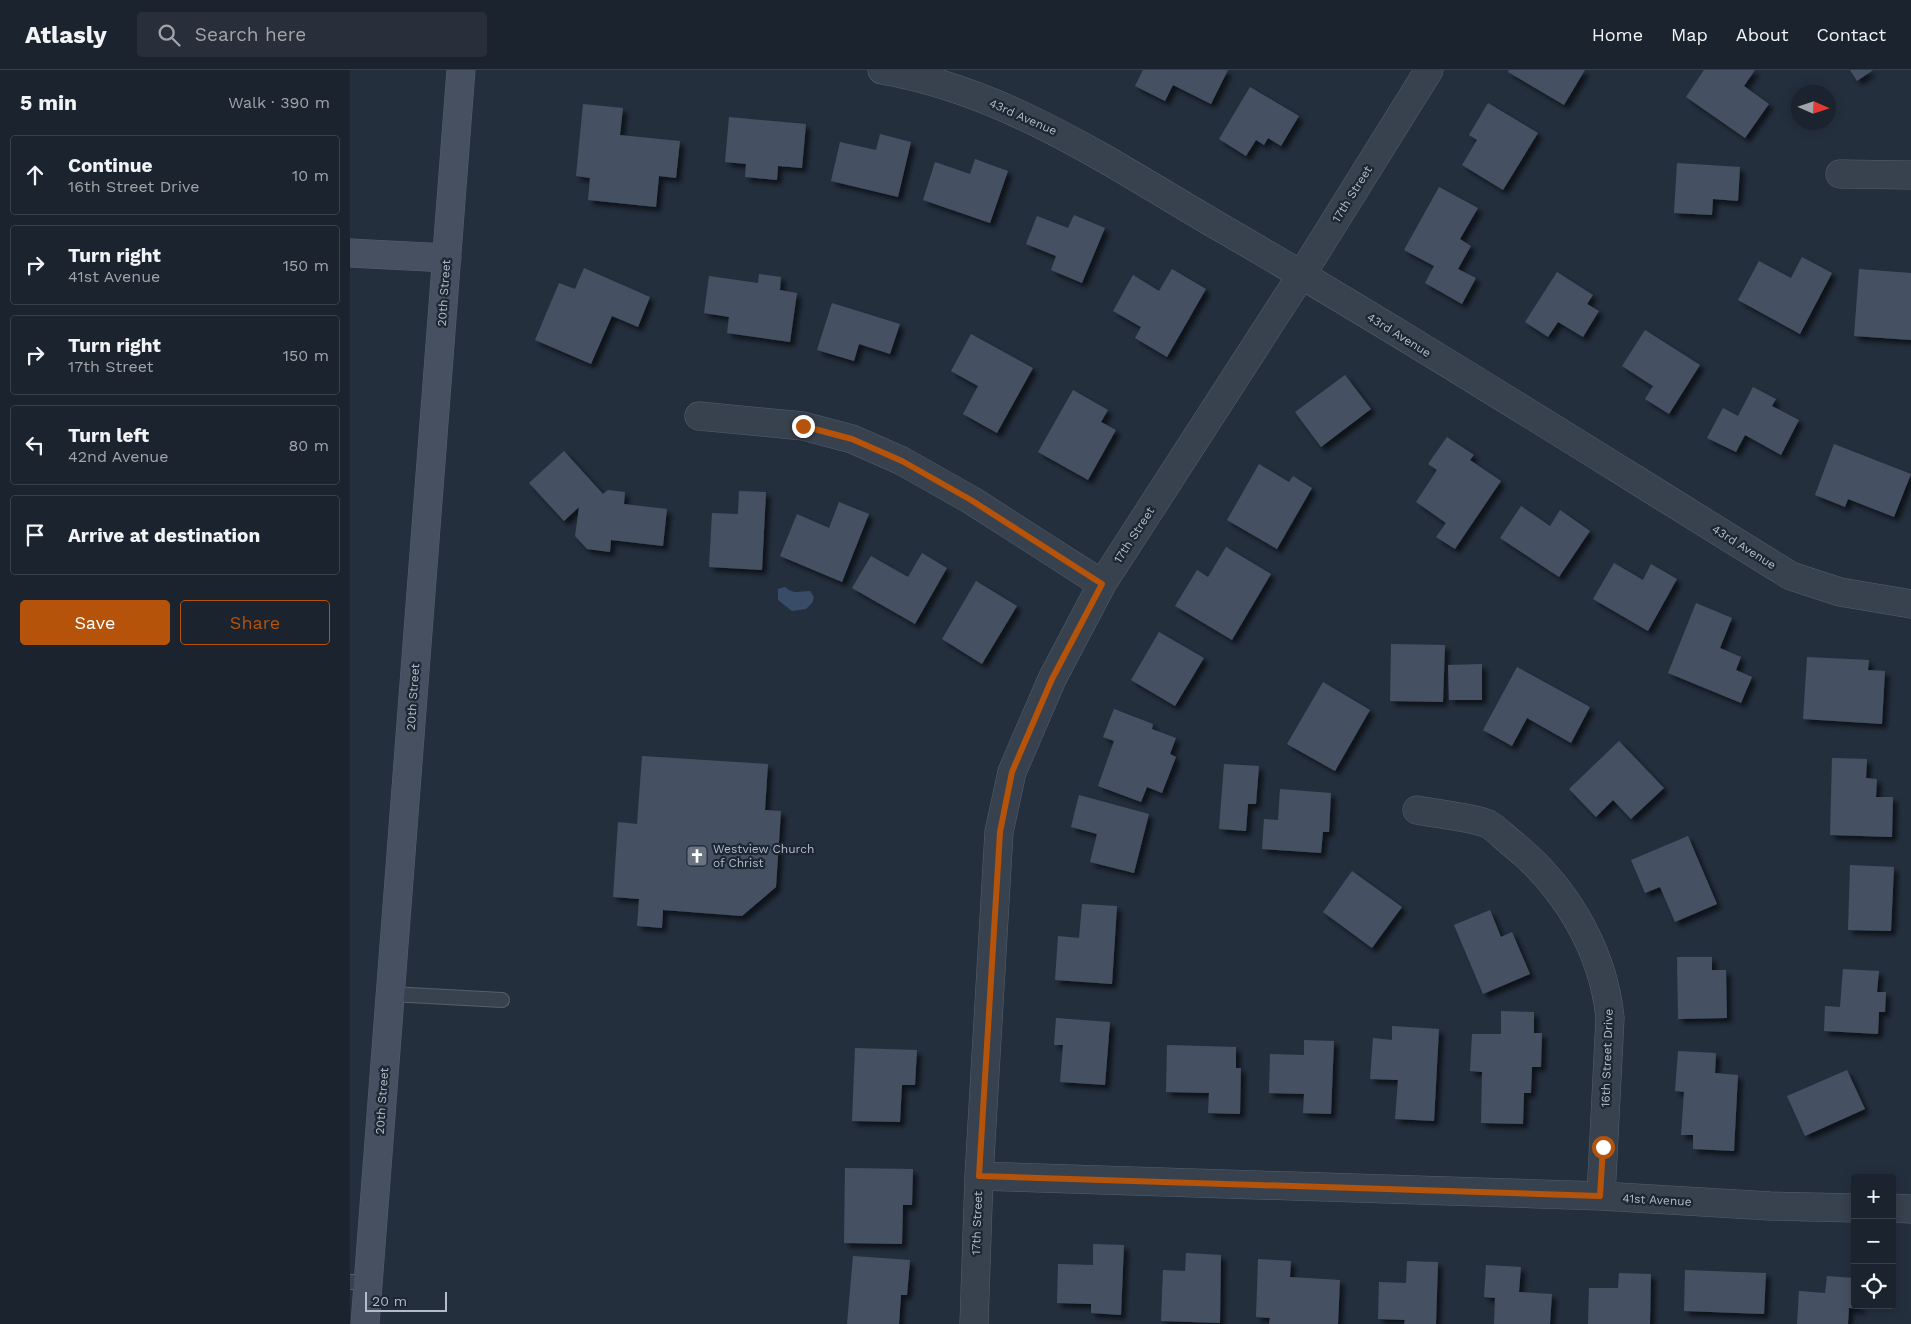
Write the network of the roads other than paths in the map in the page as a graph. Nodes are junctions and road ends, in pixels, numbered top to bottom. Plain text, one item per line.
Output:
1 (461, 70) edge
2 (882, 70) edge
3 (1429, 70) edge
4 (1840, 174) dead end
5 (1911, 175) edge
6 (350, 253) edge
7 (447, 258) junction
8 (1302, 274) junction
9 (699, 416) dead end
10 (1102, 584) junction
11 (1911, 604) edge
12 (1417, 810) dead end
13 (391, 994) junction
14 (502, 1000) dead end
15 (979, 1176) junction
16 (1600, 1196) junction
17 (1851, 1208) edge
18 (1896, 1208) edge
19 (1911, 1209) edge
20 (359, 1283) edge
21 (366, 1324) edge
22 (974, 1324) edge

1 - 7 main road, 20th Street
2 - 8 street, 43rd Avenue
3 - 8 street, 17th Street
4 - 5 street
6 - 7 main road
7 - 13 main road, 20th Street
8 - 10 street, 17th Street
8 - 11 street, 43rd Avenue
9 - 10 street
10 - 15 street, 17th Street
12 - 16 street, 16th Street Drive
13 - 14 lane
13 - 20 main road, 20th Street
15 - 16 street, 41st Avenue
15 - 22 street, 17th Street
16 - 17 street, 41st Avenue
18 - 19 street
20 - 21 main road, 20th Street

